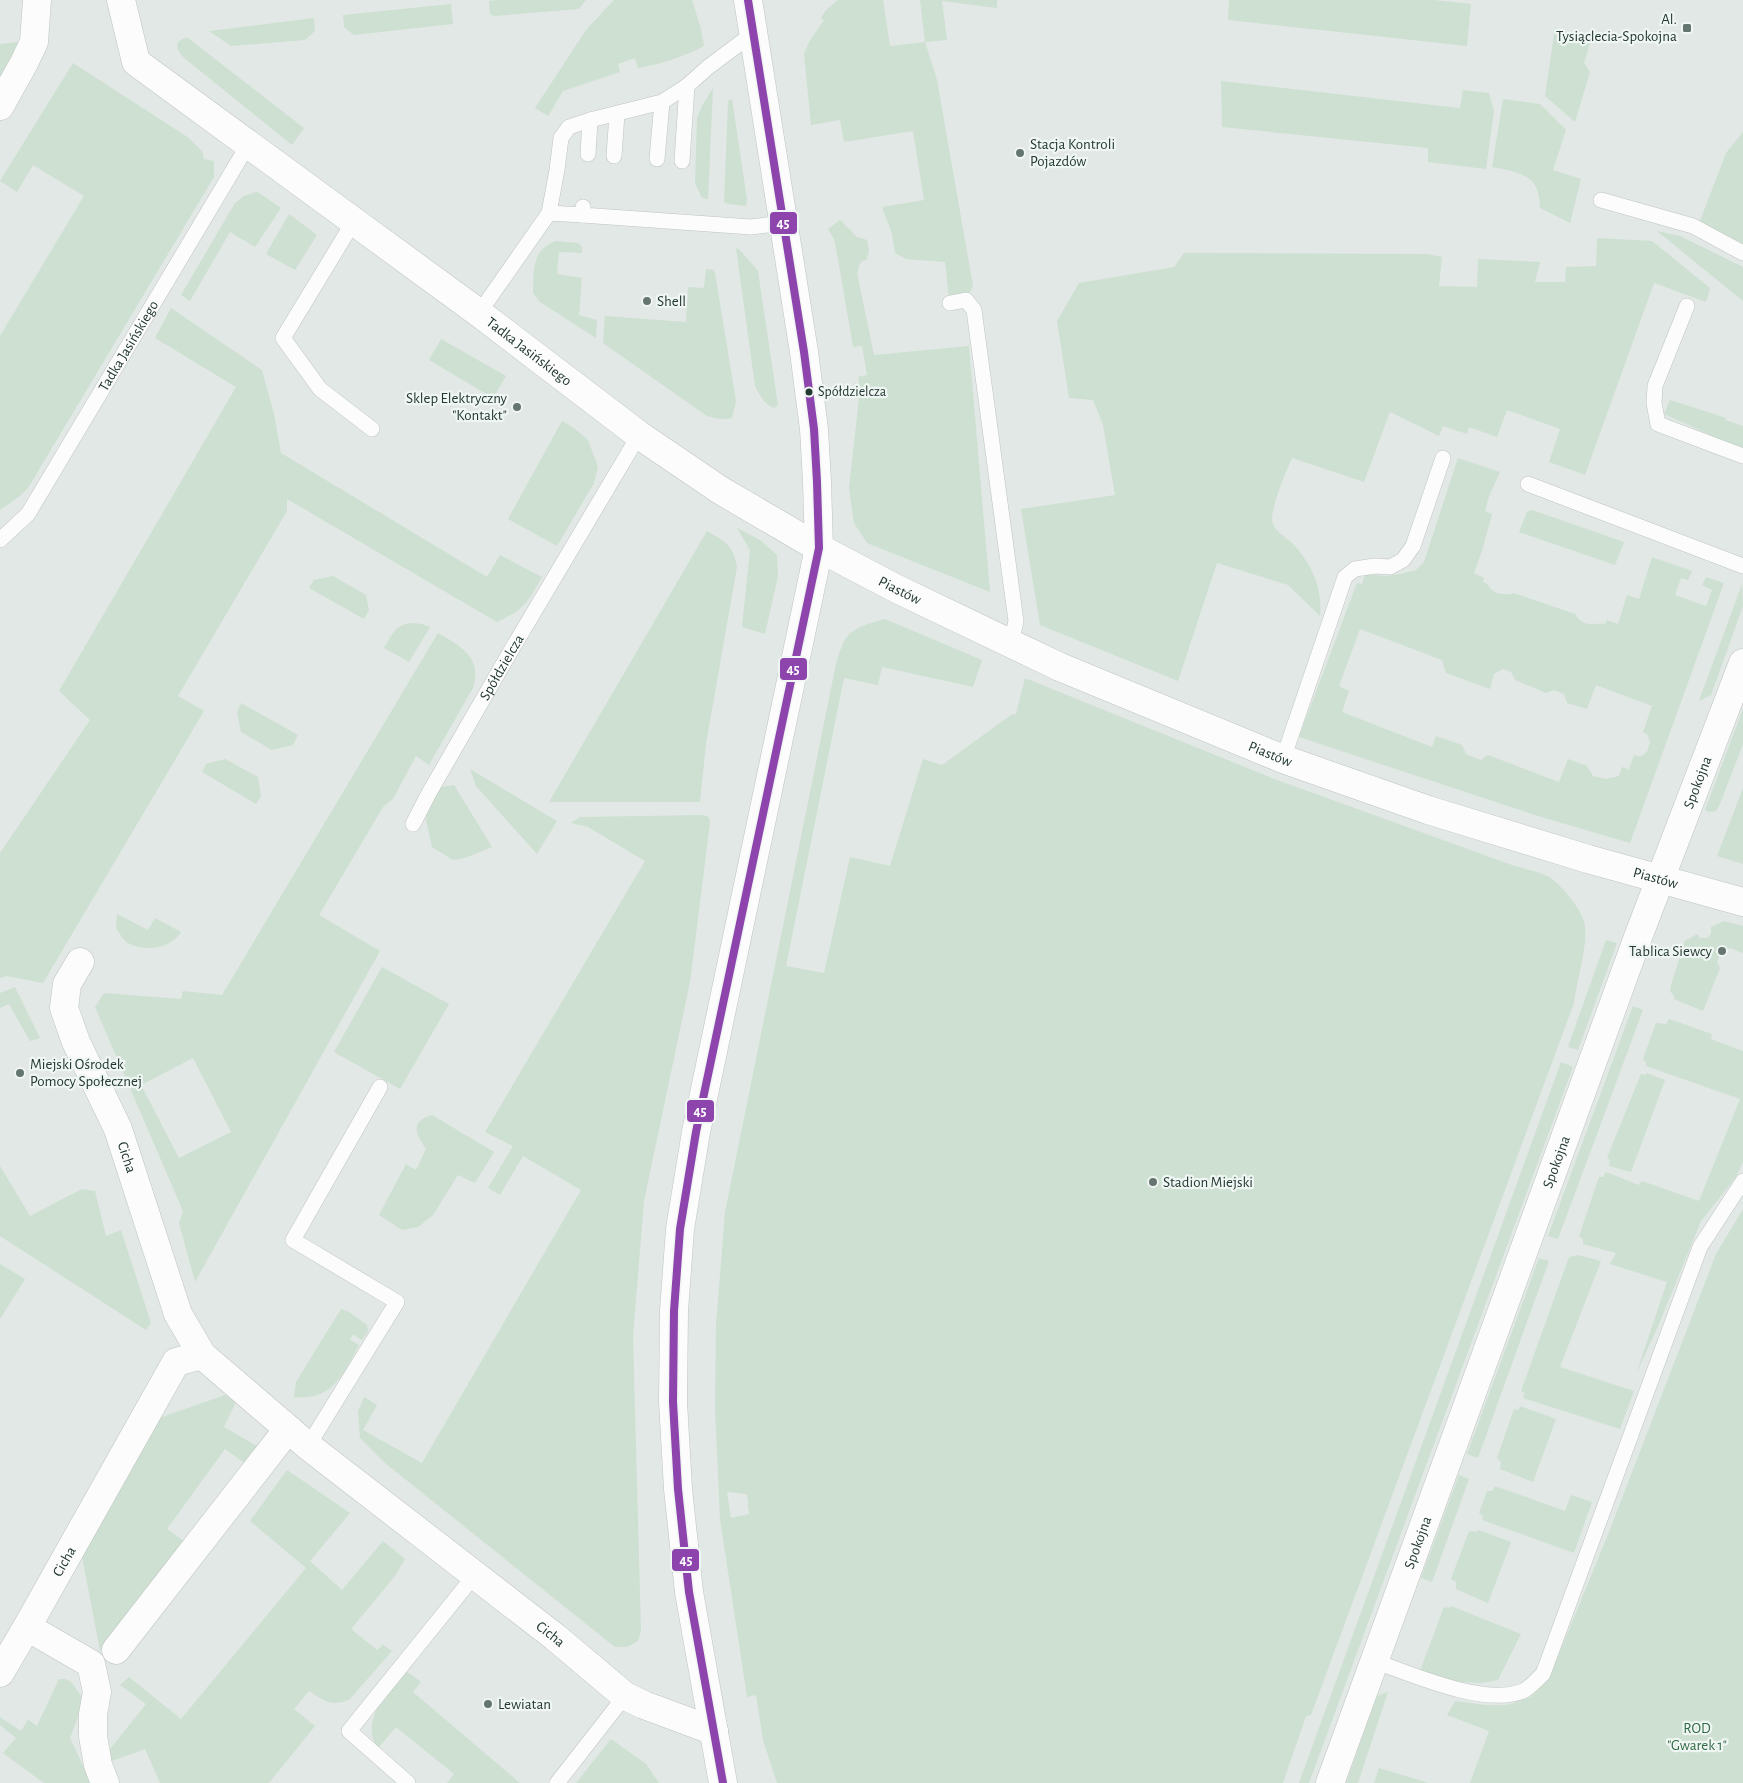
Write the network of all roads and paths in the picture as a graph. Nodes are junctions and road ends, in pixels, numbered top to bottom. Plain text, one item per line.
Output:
1 (37, 0) edge
2 (121, 0) edge
3 (748, 0) edge
4 (755, 32) junction
5 (687, 86) junction
6 (662, 102) junction
7 (0, 106) edge
8 (617, 114) junction
9 (590, 120) junction
10 (248, 145) junction
11 (588, 154) dead end
12 (614, 156) dead end
13 (657, 159) dead end
14 (682, 161) dead end
15 (1601, 200) dead end
16 (549, 213) junction
17 (354, 221) junction
18 (783, 223) junction
19 (1743, 253) edge
20 (950, 303) dead end
21 (1687, 306) dead end
22 (479, 313) junction
23 (372, 429) dead end
24 (639, 435) junction
25 (1743, 456) edge
26 (1443, 458) dead end
27 (1528, 484) dead end
28 (0, 540) edge
29 (818, 548) junction
30 (1743, 566) edge
31 (1011, 643) junction
32 (1743, 663) edge
33 (1283, 759) junction
34 (413, 824) dead end
35 (1661, 879) junction
36 (1743, 902) edge
37 (80, 962) dead end
38 (380, 1087) dead end
39 (1743, 1181) edge
40 (202, 1355) junction
41 (298, 1437) junction
42 (474, 1576) junction
43 (27, 1628) junction
44 (116, 1650) dead end
45 (1374, 1660) junction
46 (0, 1673) edge
47 (625, 1696) junction
48 (714, 1731) junction
49 (105, 1783) edge
50 (408, 1783) edge
51 (557, 1783) edge
52 (723, 1783) edge
53 (1330, 1783) edge

1 - 7 street
2 - 10 street, Tadka Jasińskiego
3 - 4 street
4 - 5 lane
4 - 18 street
5 - 6 lane
5 - 14 lane
6 - 8 lane
6 - 13 lane
8 - 9 lane
8 - 12 lane
9 - 11 lane
9 - 16 lane
10 - 17 street, Tadka Jasińskiego
10 - 28 lane, Tadka Jasińskiego
15 - 19 lane
16 - 18 lane
16 - 22 lane
17 - 22 street, Tadka Jasińskiego
17 - 23 lane
18 - 29 street
20 - 31 lane
21 - 25 lane
22 - 24 street, Tadka Jasińskiego
24 - 29 street, Tadka Jasińskiego
24 - 34 lane, Spółdzielcza
26 - 33 lane
27 - 30 lane
29 - 31 street, Piastów
29 - 48 street
31 - 33 street, Piastów
32 - 35 street, Spokojna
33 - 35 street, Piastów
35 - 36 street, Piastów
35 - 45 street, Spokojna
37 - 40 street, Cicha
38 - 41 lane
39 - 45 lane
40 - 41 street, Cicha
40 - 43 street, Cicha
41 - 42 street, Cicha
41 - 44 street
42 - 47 street, Cicha
42 - 50 lane
43 - 46 street, Cicha
43 - 49 street
45 - 53 street, Spokojna
47 - 48 street, Cicha
47 - 51 lane
48 - 52 street

